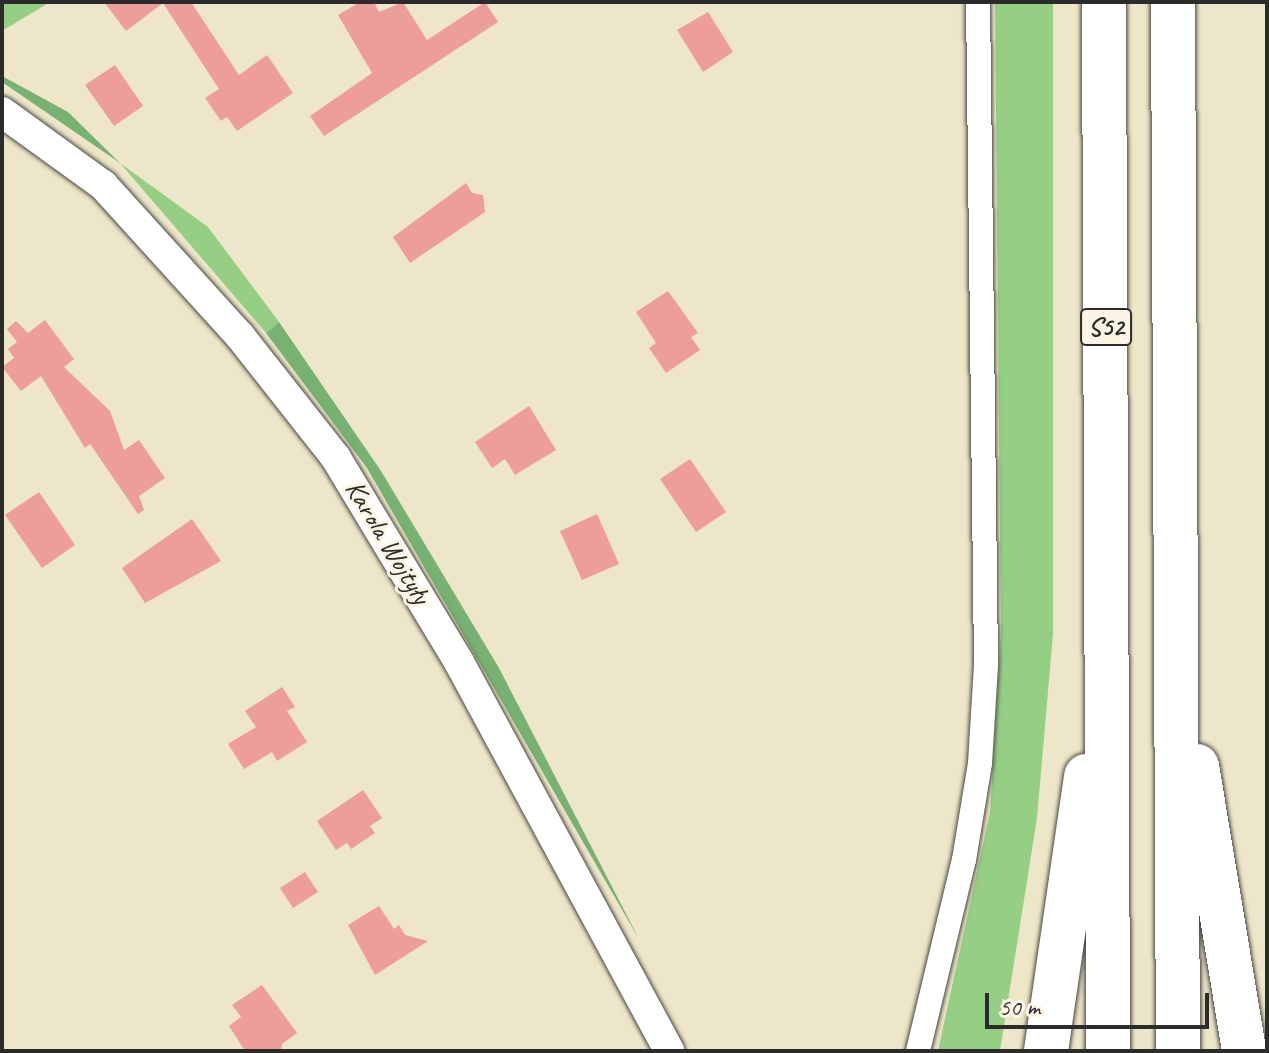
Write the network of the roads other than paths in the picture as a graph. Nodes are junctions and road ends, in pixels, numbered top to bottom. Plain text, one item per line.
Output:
1 (978, 2) edge
2 (1104, 2) edge
3 (1173, 2) edge
4 (2, 112) edge
5 (1176, 646) junction
6 (1107, 651) junction
7 (669, 1051) edge
8 (918, 1051) edge
9 (1046, 1051) edge
10 (1108, 1051) edge
11 (1178, 1051) edge
12 (1244, 1051) edge

1 - 8 street
2 - 6 highway, S52
3 - 5 highway
4 - 7 street, Karola Wojtyły
5 - 11 highway
5 - 12 highway
6 - 9 highway
6 - 10 highway, S52

